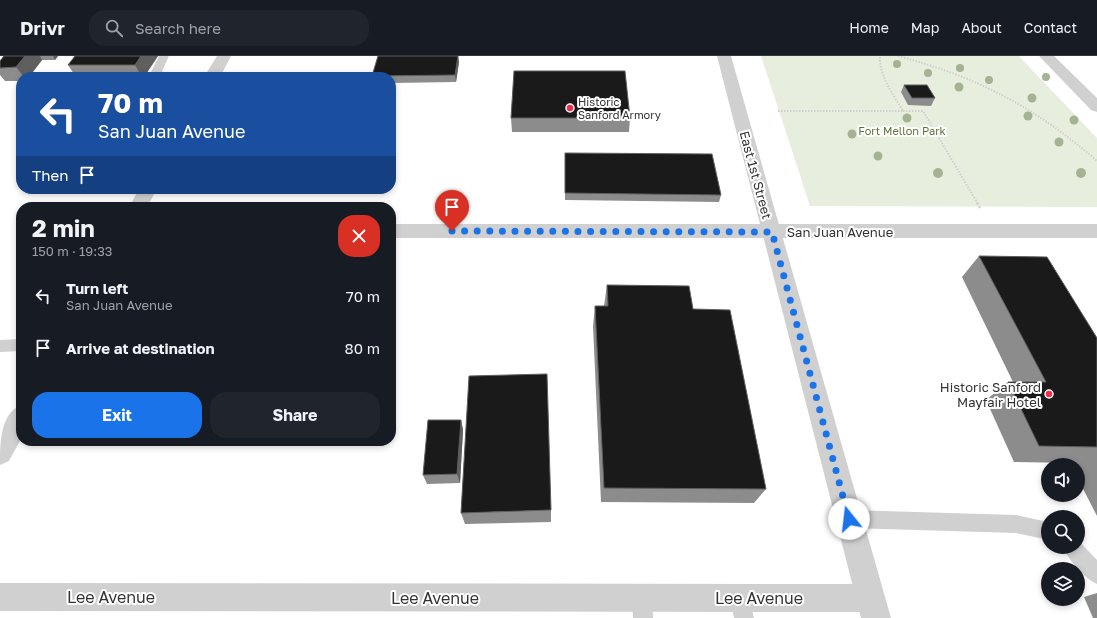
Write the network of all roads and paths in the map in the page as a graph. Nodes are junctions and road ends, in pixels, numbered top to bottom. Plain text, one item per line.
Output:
1 (164, 56) edge
2 (224, 56) edge
3 (724, 56) edge
4 (880, 56) edge
5 (898, 56) edge
6 (1046, 56) edge
7 (156, 72) edge
8 (215, 72) edge
9 (1097, 107) edge
10 (778, 111) dead end
11 (902, 111) junction
12 (1097, 161) edge
13 (981, 210) dead end
14 (396, 231) edge
15 (1097, 231) edge
16 (772, 232) junction
17 (16, 345) edge
18 (0, 346) edge
19 (16, 425) edge
20 (0, 453) edge
21 (849, 519) junction
22 (1041, 529) edge
23 (1078, 554) edge
24 (1097, 574) edge
25 (0, 597) edge
26 (643, 608) edge
27 (742, 608) edge
28 (873, 608) edge

1 - 7 lane
2 - 8 street
3 - 16 street, East 1st Street
4 - 11 path
5 - 12 path
6 - 9 street
10 - 11 path
11 - 13 path
14 - 16 street, San Juan Avenue
15 - 16 street, San Juan Avenue
16 - 21 street, East 1st Street
17 - 18 lane
19 - 20 street
21 - 22 lane
21 - 28 street, East 1st Street
23 - 24 lane
25 - 26 street, Lee Avenue
26 - 27 street, Lee Avenue
27 - 28 street, Lee Avenue

